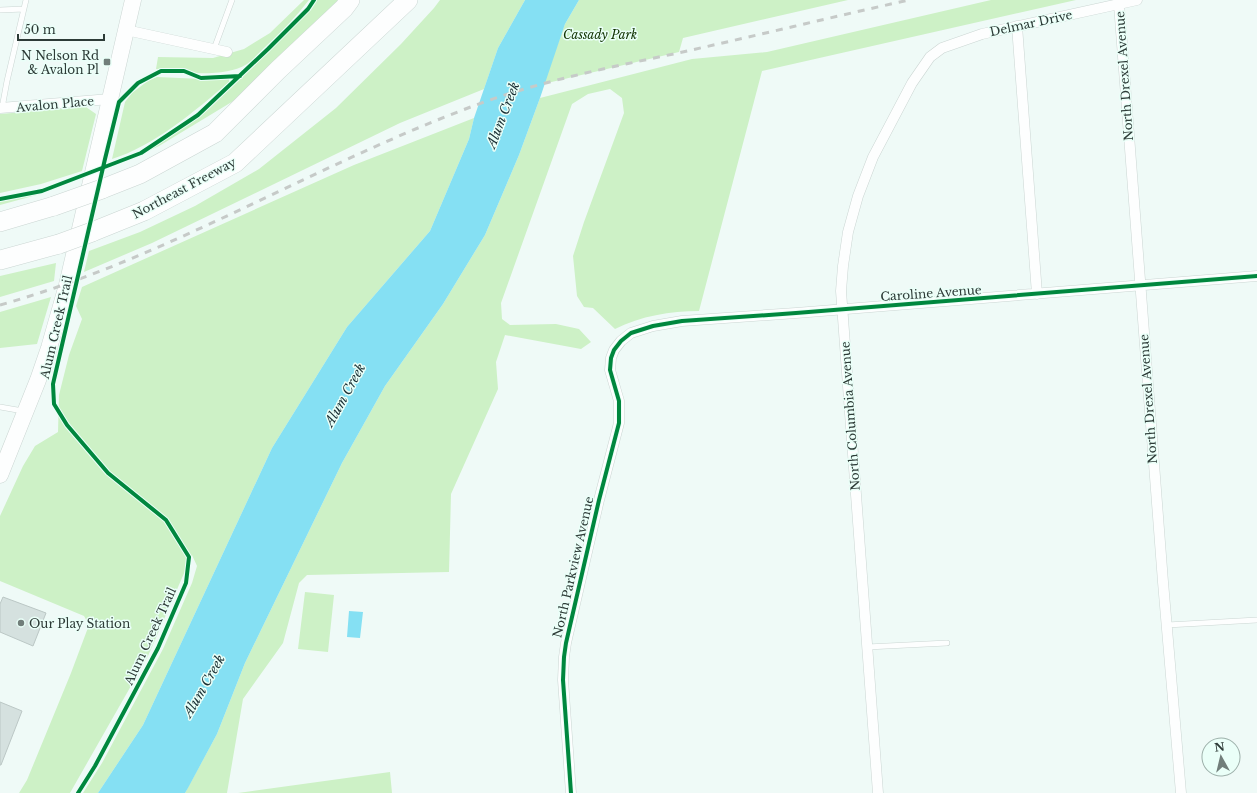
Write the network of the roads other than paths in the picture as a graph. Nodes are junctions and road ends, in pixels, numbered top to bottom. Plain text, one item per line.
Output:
1 (26, 0) edge
2 (134, 0) edge
3 (232, 0) edge
4 (350, 0) edge
5 (408, 0) edge
6 (1137, 0) edge
7 (1118, 4) junction
8 (24, 9) junction
9 (0, 10) edge
10 (1017, 26) junction
11 (126, 30) junction
12 (214, 49) junction
13 (226, 52) dead end
14 (930, 57) joint
15 (110, 99) junction
16 (1, 108) edge
17 (0, 222) edge
18 (0, 260) edge
19 (1257, 276) edge
20 (1140, 285) junction
21 (1037, 294) junction
22 (842, 310) junction
23 (614, 350) joint
24 (0, 407) edge
25 (26, 412) junction
26 (0, 475) edge
27 (1257, 620) edge
28 (1166, 625) junction
29 (947, 643) dead end
30 (867, 647) junction
31 (571, 793) edge
32 (878, 793) edge
33 (1181, 793) edge

1 - 8 lane
2 - 11 main road
3 - 12 lane
4 - 17 highway, bridge
5 - 18 highway, Northeast Freeway, bridge
6 - 7 street, Delmar Drive
7 - 10 street, Delmar Drive
7 - 20 street, North Drexel Avenue
8 - 9 lane
8 - 16 lane
10 - 14 street, Delmar Drive
10 - 21 street
11 - 12 street
11 - 15 main road
12 - 13 street
14 - 22 street, North Columbia Avenue
15 - 16 street, Avalon Place
15 - 25 main road
19 - 20 street, Caroline Avenue
20 - 21 street, Caroline Avenue
20 - 28 street, North Drexel Avenue
21 - 22 street, Caroline Avenue
22 - 23 street, Caroline Avenue
22 - 30 street, North Columbia Avenue
23 - 31 street, North Parkview Avenue
24 - 25 lane
25 - 26 main road
27 - 28 lane
28 - 33 street, North Drexel Avenue
29 - 30 lane
30 - 32 street, North Columbia Avenue

